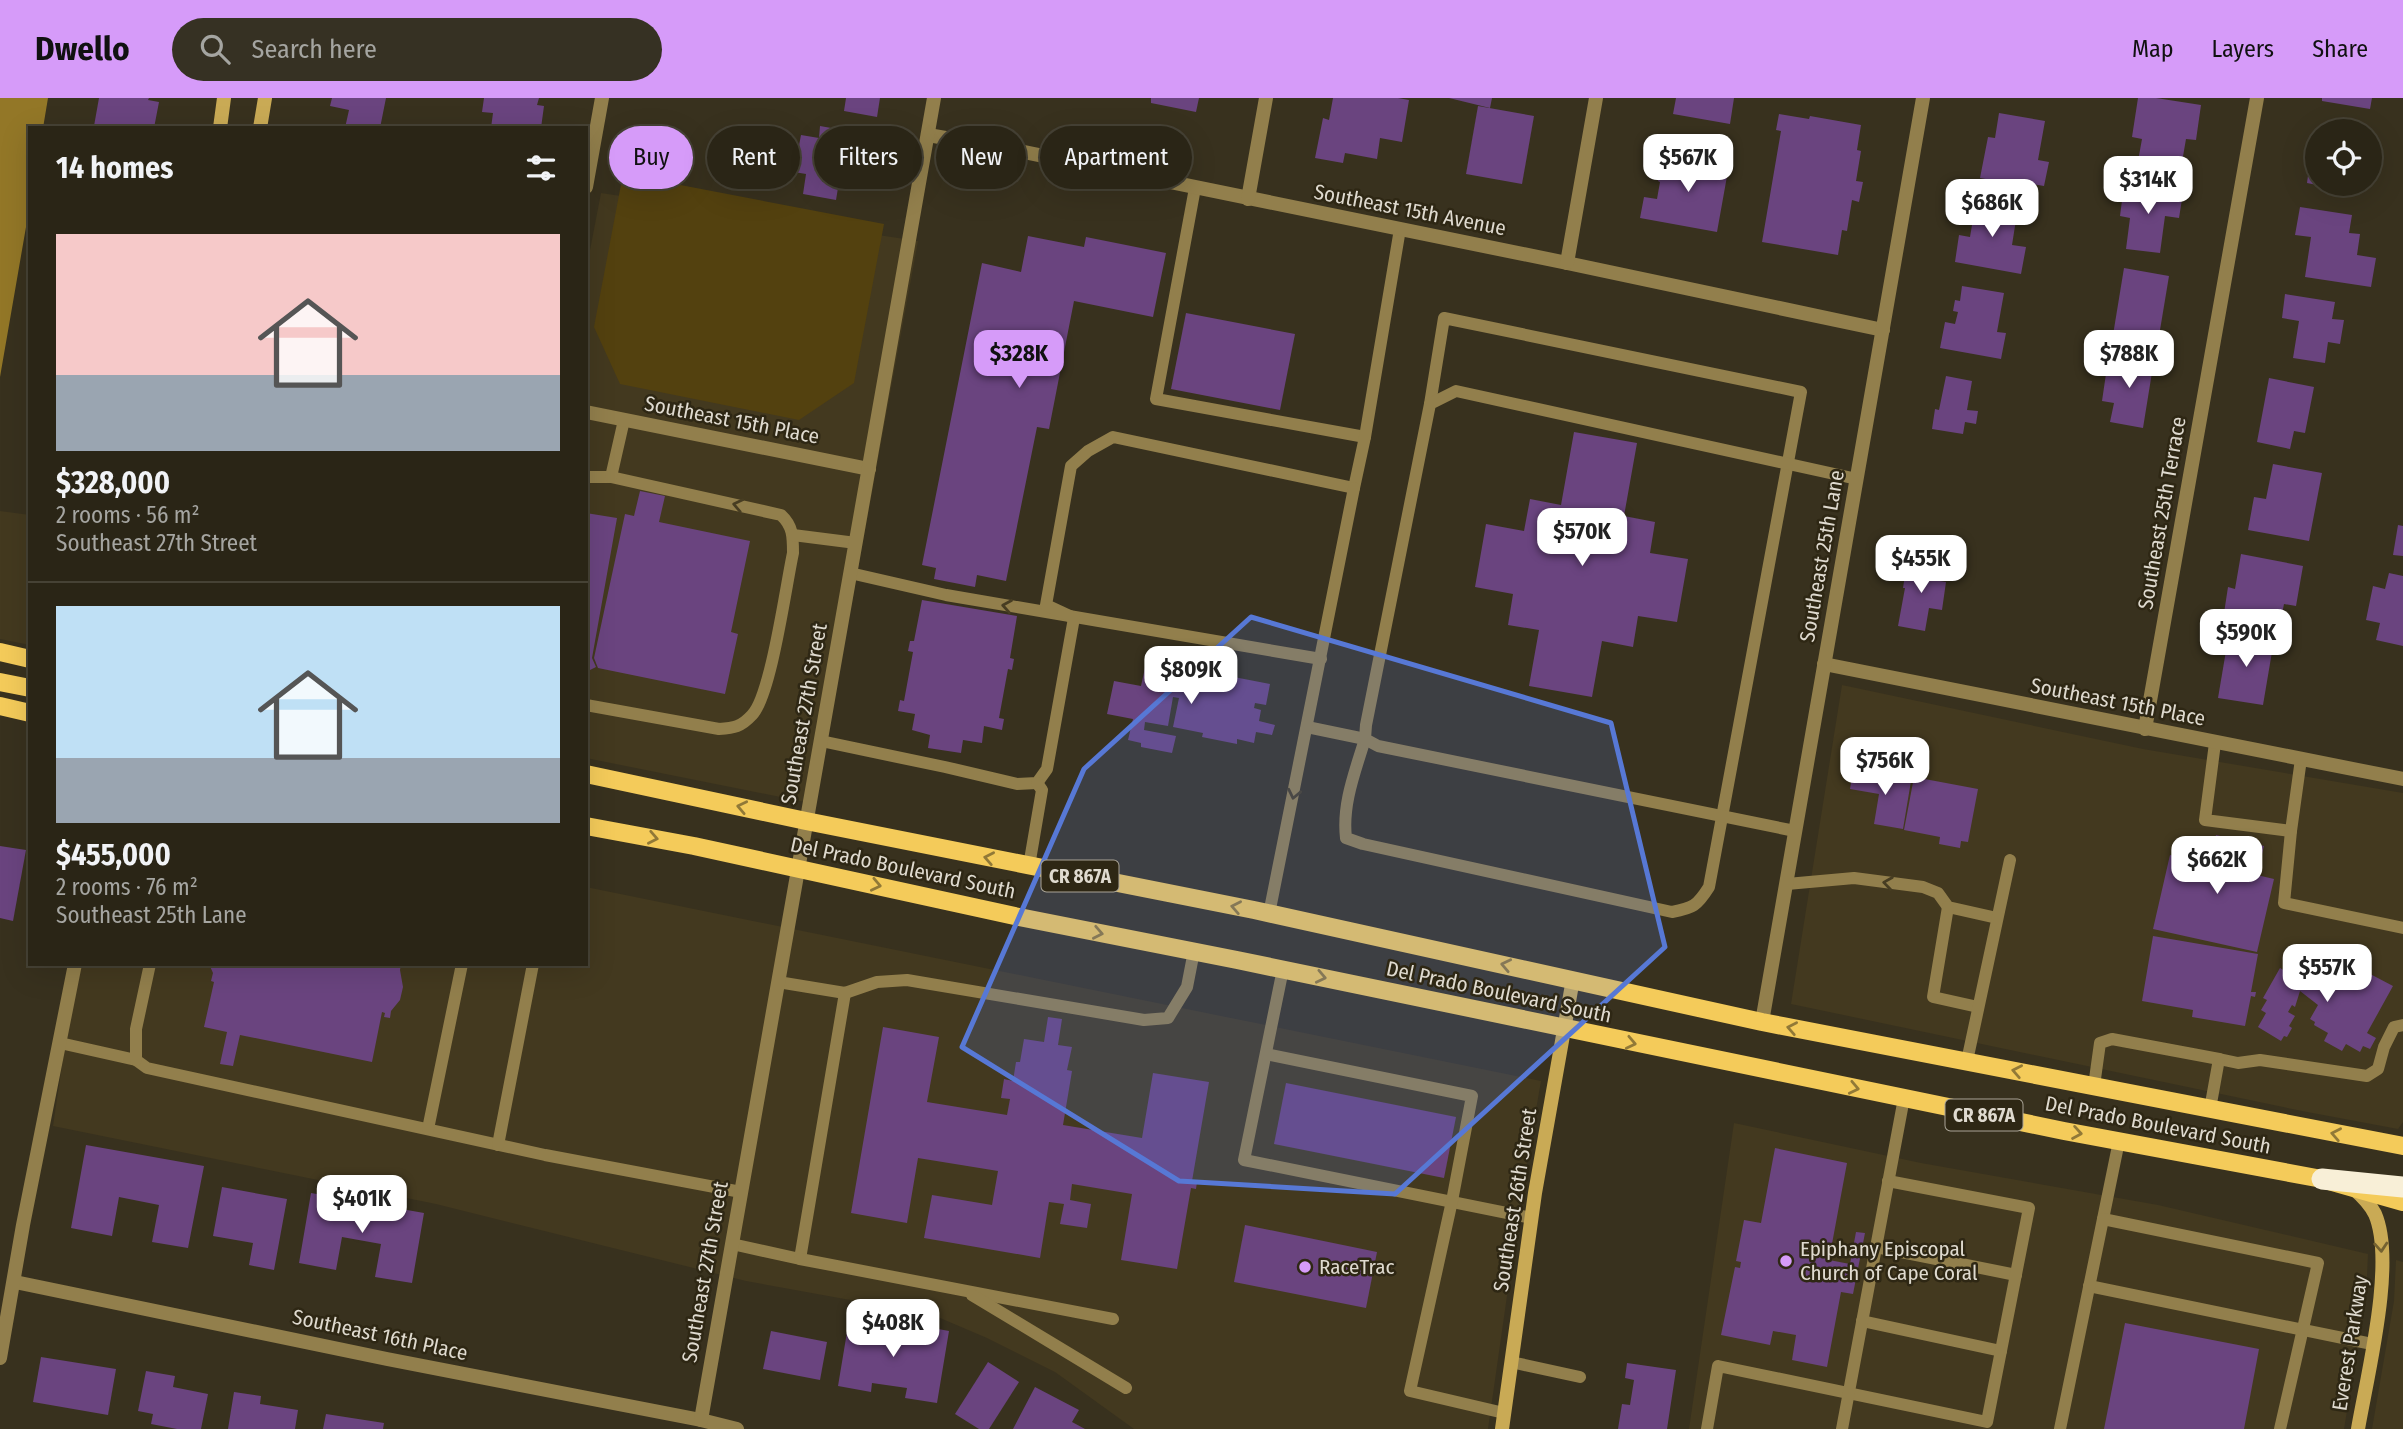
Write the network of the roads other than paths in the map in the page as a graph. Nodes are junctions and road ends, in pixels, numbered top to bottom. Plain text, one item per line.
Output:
1 (224, 98) edge
2 (265, 98) edge
3 (602, 98) edge
4 (934, 98) edge
5 (1266, 98) edge
6 (1596, 98) edge
7 (1923, 98) edge
8 (2257, 98) edge
9 (220, 126) edge
10 (260, 126) edge
11 (928, 135) junction
12 (588, 176) edge
13 (1195, 188) junction
14 (1248, 199) junction
15 (1399, 229) junction
16 (1567, 263) junction
17 (1883, 330) junction
18 (1430, 404) junction
19 (588, 412) edge
20 (624, 420) junction
21 (1365, 437) junction
22 (1788, 464) junction
23 (869, 470) junction
24 (588, 477) edge
25 (611, 477) junction
26 (1857, 479) junction
27 (1354, 488) junction
28 (793, 535) junction
29 (856, 543) junction
30 (850, 573) junction
31 (1074, 618) junction
32 (0, 652) edge
33 (28, 659) edge
34 (1321, 659) junction
35 (1825, 664) junction
36 (0, 682) edge
37 (28, 688) edge
38 (588, 705) edge
39 (0, 706) edge
40 (28, 713) edge
41 (1307, 727) junction
42 (2144, 729) junction
43 (1365, 740) junction
44 (821, 741) junction
45 (2216, 743) junction
46 (2301, 759) junction
47 (588, 774) edge
48 (2403, 779) edge
49 (1037, 783) junction
50 (1721, 816) junction
51 (806, 821) junction
52 (588, 826) edge
53 (1795, 831) junction
54 (2291, 831) junction
55 (2010, 860) dead end
56 (1029, 866) junction
57 (798, 868) junction
58 (1787, 884) junction
59 (1948, 906) junction
60 (1269, 914) junction
61 (1997, 918) junction
62 (2403, 928) edge
63 (1194, 951) junction
64 (75, 966) edge
65 (150, 966) edge
66 (462, 966) edge
67 (533, 966) edge
68 (1283, 969) junction
69 (1573, 979) junction
70 (778, 982) junction
71 (845, 993) junction
72 (1978, 1007) junction
73 (1762, 1022) junction
74 (2403, 1026) edge
75 (1564, 1029) junction
76 (60, 1043) junction
77 (1266, 1054) junction
78 (2220, 1059) junction
79 (136, 1060) junction
80 (1967, 1061) junction
81 (2094, 1086) junction
82 (1904, 1098) junction
83 (2210, 1109) junction
84 (428, 1129) junction
85 (2119, 1141) junction
86 (498, 1145) junction
87 (2403, 1145) edge
88 (2322, 1179) junction
89 (1888, 1181) junction
90 (2403, 1187) edge
91 (2353, 1188) junction
92 (741, 1192) junction
93 (1452, 1201) junction
94 (2403, 1202) edge
95 (1532, 1218) junction
96 (2103, 1219) junction
97 (732, 1244) junction
98 (1876, 1247) junction
99 (800, 1259) junction
100 (2016, 1275) junction
101 (15, 1282) junction
102 (2089, 1286) junction
103 (962, 1290) junction
104 (1113, 1319) dead end
105 (1862, 1321) junction
106 (2303, 1330) junction
107 (2372, 1344) junction
108 (2001, 1351) junction
109 (0, 1358) edge
110 (1511, 1362) junction
111 (1580, 1377) dead end
112 (1126, 1388) dead end
113 (1849, 1393) junction
114 (1504, 1413) junction
115 (701, 1420) junction
116 (737, 1429) edge
117 (1502, 1429) edge
118 (1707, 1429) edge
119 (1842, 1429) edge
120 (2060, 1429) edge
121 (2280, 1429) edge
122 (2358, 1429) edge

1 - 9 street
2 - 10 street
3 - 12 street
4 - 11 street, Southeast 27th Street
5 - 14 street
6 - 16 street
7 - 17 street, Southeast 25th Lane
8 - 42 street, Southeast 25th Terrace
11 - 13 street, Southeast 15th Avenue
11 - 23 street, Southeast 27th Street
13 - 14 street, Southeast 15th Avenue
13 - 21 lane
14 - 15 street, Southeast 15th Avenue
15 - 16 street, Southeast 15th Avenue
15 - 21 lane
16 - 17 street, Southeast 15th Avenue
17 - 26 street, Southeast 25th Lane
18 - 22 lane
18 - 22 lane
18 - 43 lane
19 - 20 street, Southeast 15th Place
20 - 23 street, Southeast 15th Place
20 - 25 lane
21 - 27 lane
22 - 26 lane
22 - 50 lane
23 - 29 street, Southeast 27th Street
24 - 25 lane
28 -> 25 lane
26 - 35 street, Southeast 25th Lane
27 - 31 lane
27 - 34 lane
28 - 29 lane
28 - 38 lane
29 - 30 street, Southeast 27th Street
31 -> 30 lane
30 - 44 street, Southeast 27th Street
31 - 34 lane
31 - 49 lane
32 - 33 main road
34 - 41 lane
35 - 42 street, Southeast 15th Place
35 - 53 street, Southeast 25th Lane
36 - 37 main road
39 - 40 main road
41 - 43 lane
41 -> 60 lane
42 - 45 street, Southeast 15th Place
43 - 50 lane
43 - 50 lane
44 - 49 lane
44 - 51 street, Southeast 27th Street
45 - 46 street, Southeast 15th Place
45 - 54 lane
46 - 48 street, Southeast 15th Place
46 - 54 lane
51 -> 47 main road, Del Prado Boulevard South / CR 867A
49 - 56 lane
50 - 53 lane
56 -> 51 main road, Del Prado Boulevard South / CR 867A
51 - 57 street, Southeast 27th Street
52 -> 57 main road, Del Prado Boulevard South / CR 867A
53 - 58 street, Southeast 25th Lane
54 - 62 lane
55 - 61 lane
60 -> 56 main road, Del Prado Boulevard South / CR 867A
57 -> 63 main road, Del Prado Boulevard South / CR 867A
57 - 70 street, Southeast 27th Street
59 -> 58 lane
58 - 73 street, Southeast 25th Lane
59 - 61 lane
59 - 72 lane
69 -> 60 main road, Del Prado Boulevard South / CR 867A
61 - 72 lane
63 - 68 main road, Del Prado Boulevard South / CR 867A
63 - 71 lane
64 - 76 street
65 - 79 lane
66 - 84 lane
67 - 86 lane
68 -> 75 main road, Del Prado Boulevard South / CR 867A
68 - 77 lane
69 - 73 main road, Del Prado Boulevard South / CR 867A
69 - 75 street, Southeast 26th Street
70 - 71 lane
70 - 92 street, Southeast 27th Street
71 - 99 lane
72 - 80 lane
80 -> 73 main road, Del Prado Boulevard South / CR 867A
74 - 78 lane
75 -> 82 main road, Del Prado Boulevard South / CR 867A
75 - 95 street, Southeast 26th Street
76 - 79 lane
76 - 101 street
77 - 93 lane
77 - 93 lane
78 - 81 lane
78 - 83 lane
79 - 84 lane
81 -> 80 main road, Del Prado Boulevard South / CR 867A
81 - 83 main road, Del Prado Boulevard South / CR 867A
82 -> 85 main road, Del Prado Boulevard South / CR 867A
82 - 89 lane
87 -> 83 main road, Del Prado Boulevard South / CR 867A
84 - 86 lane
85 - 88 main road, Del Prado Boulevard South / CR 867A
85 - 96 lane
86 - 92 lane
88 - 90 highway
88 - 91 main road, Del Prado Boulevard South / CR 867A
89 - 98 lane
89 - 100 lane
91 - 94 main road, Del Prado Boulevard South / CR 867A
91 -> 107 street, Everest Parkway
92 - 97 street, Southeast 27th Street
93 - 95 lane
93 - 114 lane
95 - 110 street, Southeast 26th Street
96 - 102 lane
96 - 106 lane
97 - 99 lane
97 - 115 street, Southeast 27th Street
98 - 100 lane
98 - 105 lane
99 - 103 lane
100 - 108 lane
101 - 109 street
101 - 115 street, Southeast 16th Place
102 - 106 lane
102 - 120 lane
103 - 104 lane
103 - 112 lane
105 - 108 lane
105 - 113 lane
106 - 107 lane
106 - 121 lane
107 - 122 street, Everest Parkway
108 - 113 lane
110 - 111 lane
110 - 114 street, Southeast 26th Street
113 - 118 lane
113 - 119 lane
114 - 117 street, Southeast 26th Street
115 - 116 street, Southeast 16th Place

